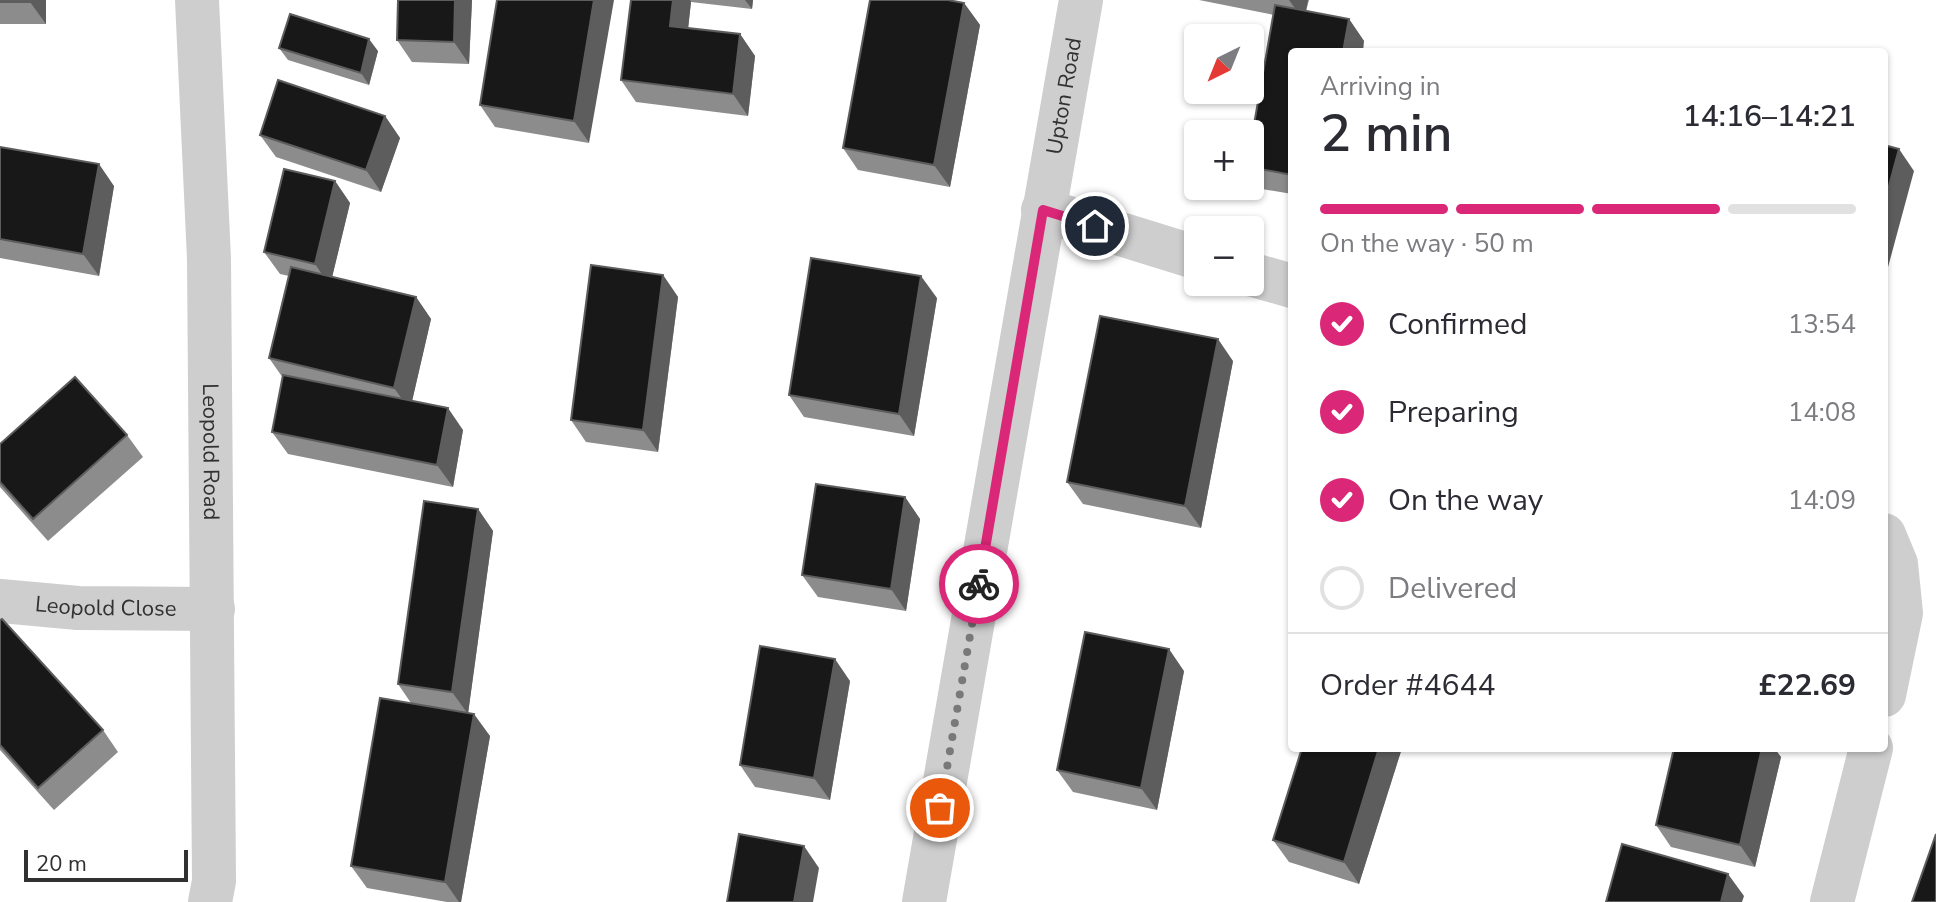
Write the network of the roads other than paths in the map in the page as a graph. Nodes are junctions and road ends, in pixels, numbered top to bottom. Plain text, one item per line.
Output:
1 (197, 0) edge
2 (1081, 0) edge
3 (1043, 210) junction
4 (1184, 254) edge
5 (1264, 278) edge
6 (1288, 285) edge
7 (1888, 545) edge
8 (0, 601) edge
9 (213, 609) junction
10 (1888, 676) edge
11 (1870, 752) edge
12 (210, 902) edge
13 (924, 902) edge
14 (1832, 902) edge

1 - 9 street, Leopold Road
2 - 3 street, Upton Road
3 - 4 street
3 - 13 street, Upton Road
5 - 6 street
7 - 10 street
8 - 9 street, Leopold Close
9 - 12 street, Leopold Road
11 - 14 street

